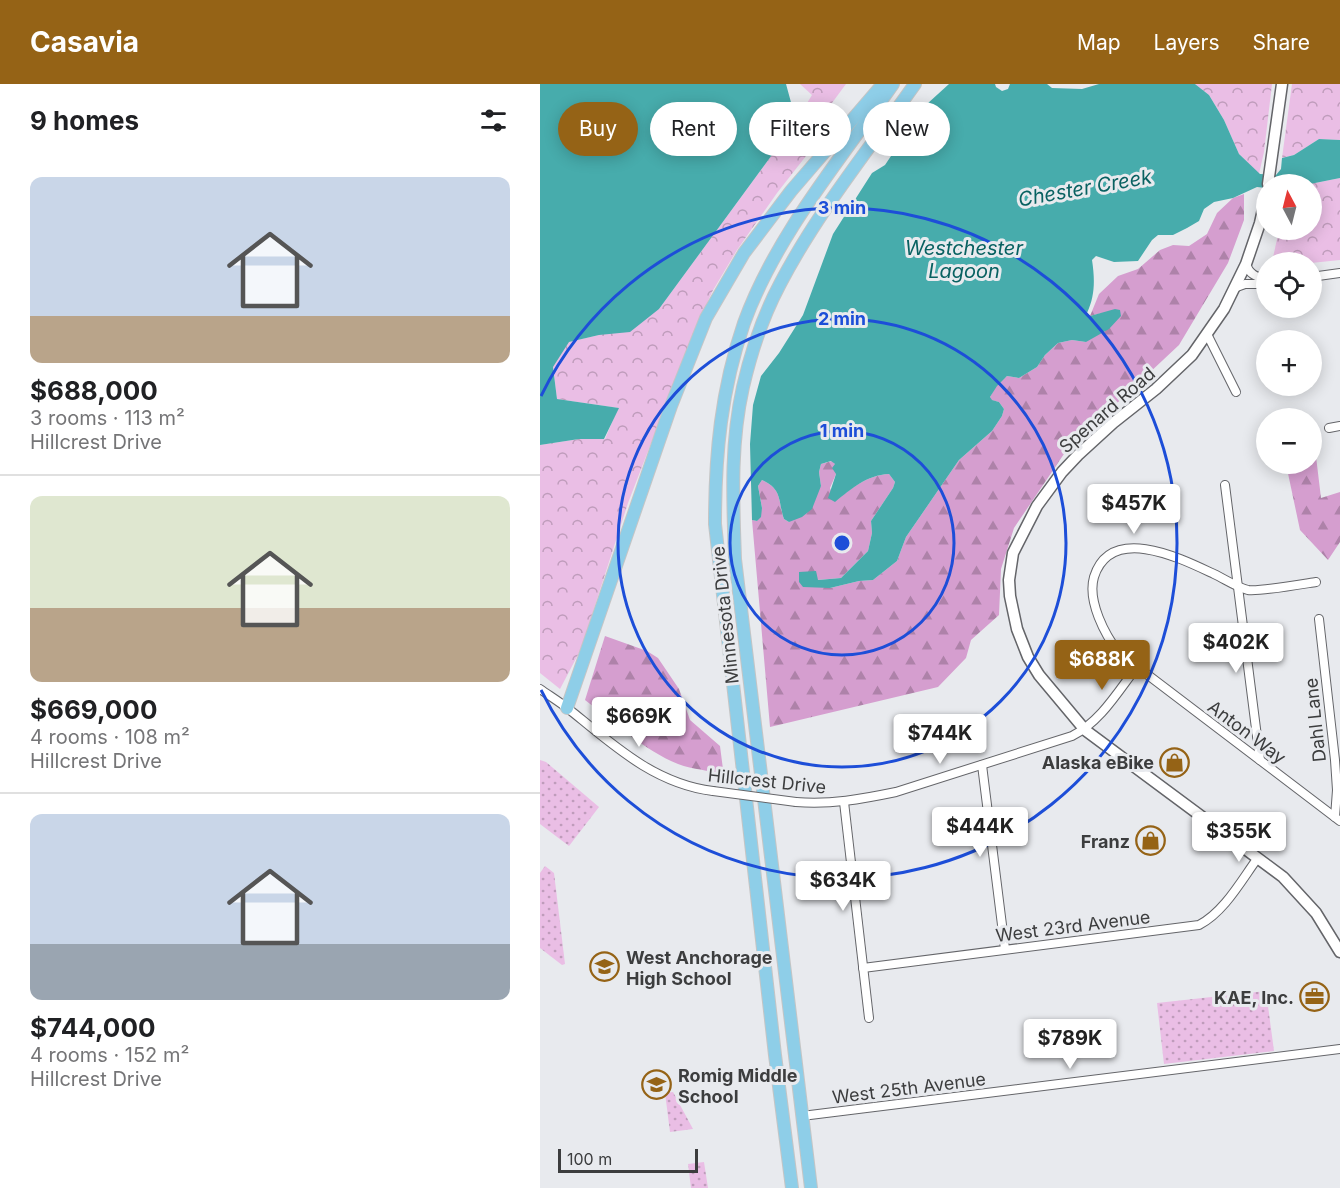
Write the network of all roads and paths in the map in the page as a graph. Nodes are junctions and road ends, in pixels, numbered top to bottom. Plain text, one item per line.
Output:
1 (883, 84) edge
2 (893, 84) edge
3 (915, 84) edge
4 (1282, 84) edge
5 (1270, 174) edge
6 (1256, 234) edge
7 (1246, 264) junction
8 (1340, 273) edge
9 (1322, 275) edge
10 (1256, 277) edge
11 (1256, 283) edge
12 (1234, 288) junction
13 (1207, 334) junction
14 (1236, 392) dead end
15 (1340, 426) edge
16 (1329, 428) dead end
17 (1224, 485) dead end
18 (1316, 582) dead end
19 (1239, 586) junction
20 (1318, 619) dead end
21 (1136, 668) junction
22 (540, 689) edge
23 (567, 708) junction
24 (1085, 730) junction
25 (1260, 760) junction
26 (982, 765) junction
27 (844, 802) junction
28 (1338, 819) edge
29 (1257, 859) junction
30 (1005, 949) junction
31 (1340, 952) edge
32 (863, 968) junction
33 (868, 1018) dead end
34 (1340, 1049) edge
35 (802, 1116) junction
36 (792, 1188) edge
37 (811, 1188) edge

1 - 23 main road
2 - 36 main road, Minnesota Drive
3 - 35 main road, Minnesota Drive
4 - 5 main road
6 - 7 main road, Spenard Road
7 - 10 street
7 - 12 main road, Spenard Road
8 - 9 street
11 - 12 street
12 - 13 main road, Spenard Road
13 - 14 street
13 - 24 main road, Spenard Road
15 - 16 street
17 - 19 street
18 - 19 street
19 - 21 street
19 - 25 street
20 - 28 street, Dahl Lane
21 - 24 street, Hillcrest Drive
21 - 25 street, Anton Way
22 - 23 street, Hillcrest Drive
23 - 27 street, Hillcrest Drive, bridge
24 - 26 street, Hillcrest Drive
24 - 29 main road, Spenard Road
25 - 28 street, Anton Way
26 - 27 street, Hillcrest Drive
26 - 30 street
27 - 32 street
29 - 30 street, West 23rd Avenue
29 - 31 main road, Spenard Road
30 - 32 street, West 23rd Avenue
32 - 33 street
34 - 35 street, West 25th Avenue
35 - 37 main road, Minnesota Drive

